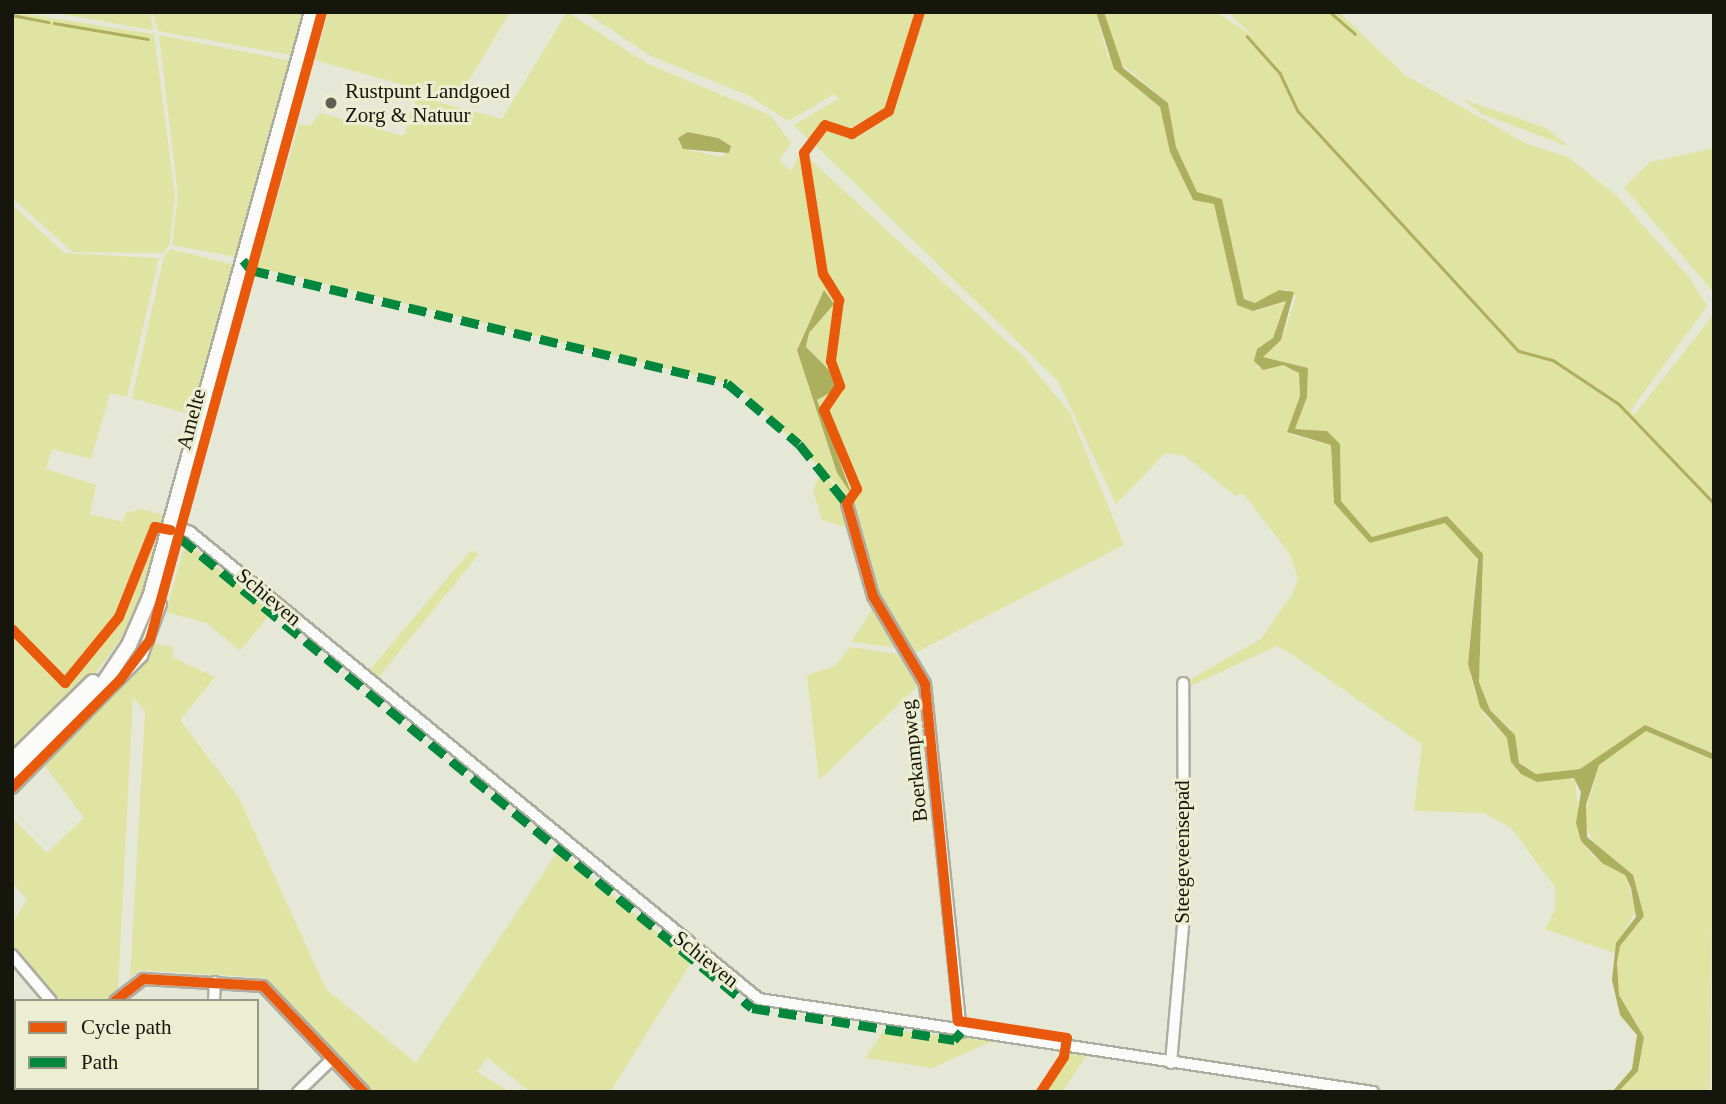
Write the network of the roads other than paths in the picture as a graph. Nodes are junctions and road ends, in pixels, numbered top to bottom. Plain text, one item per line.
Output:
1 (312, 12) edge
2 (847, 504) dead end
3 (172, 525) junction
4 (155, 600) junction
5 (131, 633) junction
6 (150, 640) junction
7 (1183, 682) dead end
8 (12, 761) edge
9 (12, 776) edge
10 (12, 788) edge
11 (12, 956) edge
12 (215, 982) junction
13 (49, 999) edge
14 (118, 999) edge
15 (214, 999) edge
16 (961, 1032) junction
17 (332, 1059) junction
18 (1171, 1063) junction
19 (1304, 1087) edge
20 (298, 1092) edge
21 (364, 1092) edge
22 (1373, 1092) edge

1 - 3 main road
2 - 16 street, Boerkampweg
3 - 4 main road
3 - 16 street, Schieven
4 - 5 main road
4 - 6 street
5 - 6 street
5 - 8 main road
5 - 9 main road
6 - 10 street
7 - 18 street, Steegeveensepad
11 - 13 street
12 - 14 street
12 - 15 street
12 - 17 street
16 - 18 street, Schieven
17 - 20 street
17 - 21 street
18 - 19 street, Schieven
19 - 22 street, Schieven

